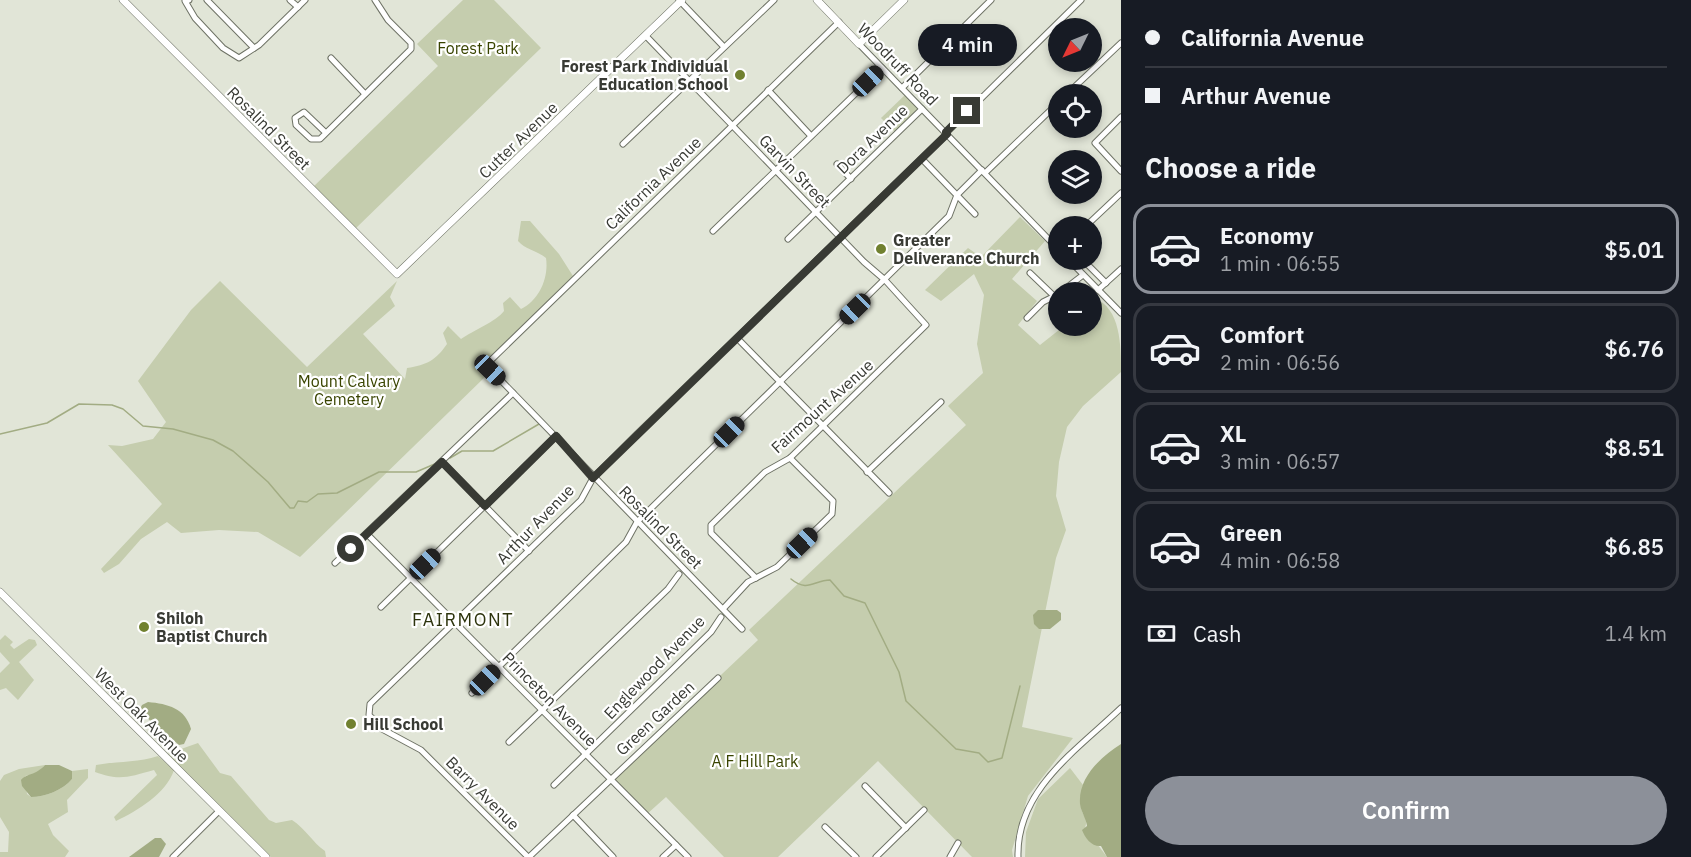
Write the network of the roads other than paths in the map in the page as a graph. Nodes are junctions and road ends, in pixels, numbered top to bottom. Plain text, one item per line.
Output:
1 (123, 0) edge
2 (207, 0) edge
3 (291, 0) edge
4 (305, 0) edge
5 (774, 0) edge
6 (904, 0) edge
7 (991, 0) edge
8 (1081, 0) edge
9 (187, 1) edge
10 (375, 1) edge
11 (681, 1) edge
12 (820, 1) edge
13 (298, 7) junction
14 (839, 22) junction
15 (646, 36) junction
16 (1121, 43) edge
17 (860, 44) junction
18 (724, 47) junction
19 (254, 48) junction
20 (331, 58) dead end
21 (882, 68) junction
22 (689, 80) junction
23 (1078, 84) edge
24 (902, 88) junction
25 (768, 90) junction
26 (365, 94) junction
27 (922, 109) junction
28 (1048, 112) edge
29 (1121, 117) edge
30 (732, 125) junction
31 (326, 133) junction
32 (946, 133) junction
33 (811, 136) junction
34 (623, 144) dead end
35 (922, 159) junction
36 (837, 164) dead end
37 (775, 170) junction
38 (1121, 171) edge
39 (983, 172) junction
40 (851, 179) junction
41 (1121, 193) edge
42 (957, 195) junction
43 (816, 212) junction
44 (975, 214) dead end
45 (1097, 216) edge
46 (713, 231) dead end
47 (841, 238) junction
48 (788, 239) dead end
49 (1048, 239) edge
50 (1121, 269) edge
51 (1078, 270) edge
52 (1093, 270) edge
53 (1030, 273) dead end
54 (397, 274) joint
55 (1083, 275) junction
56 (885, 280) junction
57 (1074, 282) edge
58 (1090, 282) edge
59 (1106, 284) junction
60 (1048, 286) edge
61 (1102, 287) edge
62 (1102, 294) edge
63 (1048, 299) edge
64 (1121, 313) edge
65 (1027, 318) dead end
66 (926, 325) joint
67 (737, 338) junction
68 (486, 365) joint
69 (779, 382) junction
70 (513, 393) junction
71 (941, 402) dead end
72 (822, 426) junction
73 (556, 436) junction
74 (790, 458) junction
75 (442, 462) junction
76 (867, 472) junction
77 (593, 478) junction
78 (889, 493) dead end
79 (485, 506) junction
80 (637, 522) junction
81 (367, 534) junction
82 (529, 551) junction
83 (335, 563) dead end
84 (679, 574) dead end
85 (411, 578) junction
86 (756, 578) junction
87 (0, 592) edge
88 (381, 607) dead end
89 (723, 609) junction
90 (721, 617) dead end
91 (455, 623) junction
92 (742, 629) dead end
93 (498, 666) junction
94 (718, 678) dead end
95 (472, 693) dead end
96 (370, 704) joint
97 (1121, 708) edge
98 (542, 710) junction
99 (509, 742) dead end
100 (587, 754) junction
101 (611, 778) junction
102 (554, 785) dead end
103 (865, 786) dead end
104 (924, 810) dead end
105 (219, 811) junction
106 (573, 815) junction
107 (825, 827) dead end
108 (906, 828) junction
109 (958, 843) dead end
110 (676, 845) junction
111 (175, 856) edge
112 (266, 857) edge
113 (529, 857) edge
114 (613, 857) edge
115 (663, 857) edge
116 (688, 857) edge
117 (856, 857) edge
118 (876, 857) edge
119 (950, 857) edge
120 (1018, 857) edge

1 - 54 street, Rosalind Street
2 - 19 street
3 - 13 street
4 - 13 street
5 - 18 street
6 - 17 street
7 - 24 street
8 - 32 street, Arthur Avenue
9 - 19 street
10 - 26 street
11 - 15 street, Cutter Avenue
11 - 18 street
12 - 14 street, Woodruff Road
13 - 19 street
14 - 17 street, Woodruff Road
14 - 25 street, California Avenue
15 - 22 street, Garvin Street
15 - 54 street, Cutter Avenue
16 - 23 street
17 - 21 street, Woodruff Road
18 - 22 street
20 - 26 street
21 - 24 street, Woodruff Road
21 - 33 street
22 - 30 street, Garvin Street
22 - 34 street
24 - 27 street, Woodruff Road
25 - 30 street, California Avenue
25 - 33 street
26 - 31 street
27 - 32 street, Woodruff Road
27 - 40 street, Dora Avenue
28 - 39 street
29 - 38 street
30 - 37 street, Garvin Street
30 - 68 street, California Avenue
31 - 31 street
32 - 35 street, Arthur Avenue
32 - 39 street, Woodruff Road
33 - 37 street
35 - 42 street
35 - 47 street, Arthur Avenue
36 - 40 street
37 - 43 street, Garvin Street
37 - 46 street
39 - 42 street
39 - 49 street, Woodruff Road
40 - 43 street, Dora Avenue
41 - 45 street
42 - 44 street
42 - 56 street
43 - 47 street, Garvin Street
43 - 48 street, Dora Avenue
47 - 56 street, Garvin Street
47 - 67 street, Arthur Avenue
50 - 59 street
51 - 55 street
52 - 59 street
53 - 60 street
55 - 57 street
55 - 58 street
56 - 66 street, Garvin Street
56 - 69 street
59 - 61 street
62 - 64 street
63 - 65 street
66 - 72 street, Fairmount Avenue
67 - 69 street
67 - 77 street, Arthur Avenue
68 - 70 street, Rosalind Street
69 - 72 street
69 - 80 street
70 - 73 street, Rosalind Street
70 - 75 street
71 - 76 street
72 - 74 street, Fairmount Avenue
72 - 76 street
73 - 77 street, Rosalind Street
73 - 79 street
74 - 86 street, Englewood Avenue
74 - 86 street, Fairmount Avenue
75 - 79 street
75 - 81 street
76 - 78 street
77 - 80 street, Rosalind Street
77 - 82 street, Arthur Avenue
79 - 82 street
79 - 85 street
80 - 89 street, Rosalind Street
80 - 93 street
81 - 83 street
81 - 85 street, Princeton Avenue
82 - 91 street, Arthur Avenue
84 - 98 street
85 - 88 street
85 - 91 street, Princeton Avenue
86 - 89 street, Englewood Avenue
87 - 105 street, West Oak Avenue
89 - 92 street, Rosalind Street
90 - 100 street, Englewood Avenue
91 - 93 street, Princeton Avenue
91 - 96 street, Arthur Avenue
93 - 95 street
93 - 98 street, Princeton Avenue
94 - 101 street, Green Garden
96 - 113 street, Barry Avenue
97 - 120 street
98 - 99 street
98 - 100 street, Princeton Avenue
100 - 101 street, Princeton Avenue
100 - 102 street, Englewood Avenue
101 - 106 street, Green Garden
101 - 110 street, Princeton Avenue
103 - 108 street
104 - 108 street
105 - 111 street
105 - 112 street, West Oak Avenue
106 - 113 street, Green Garden
106 - 114 street
107 - 117 street
108 - 118 street
109 - 119 street
110 - 115 street
110 - 116 street, Princeton Avenue

